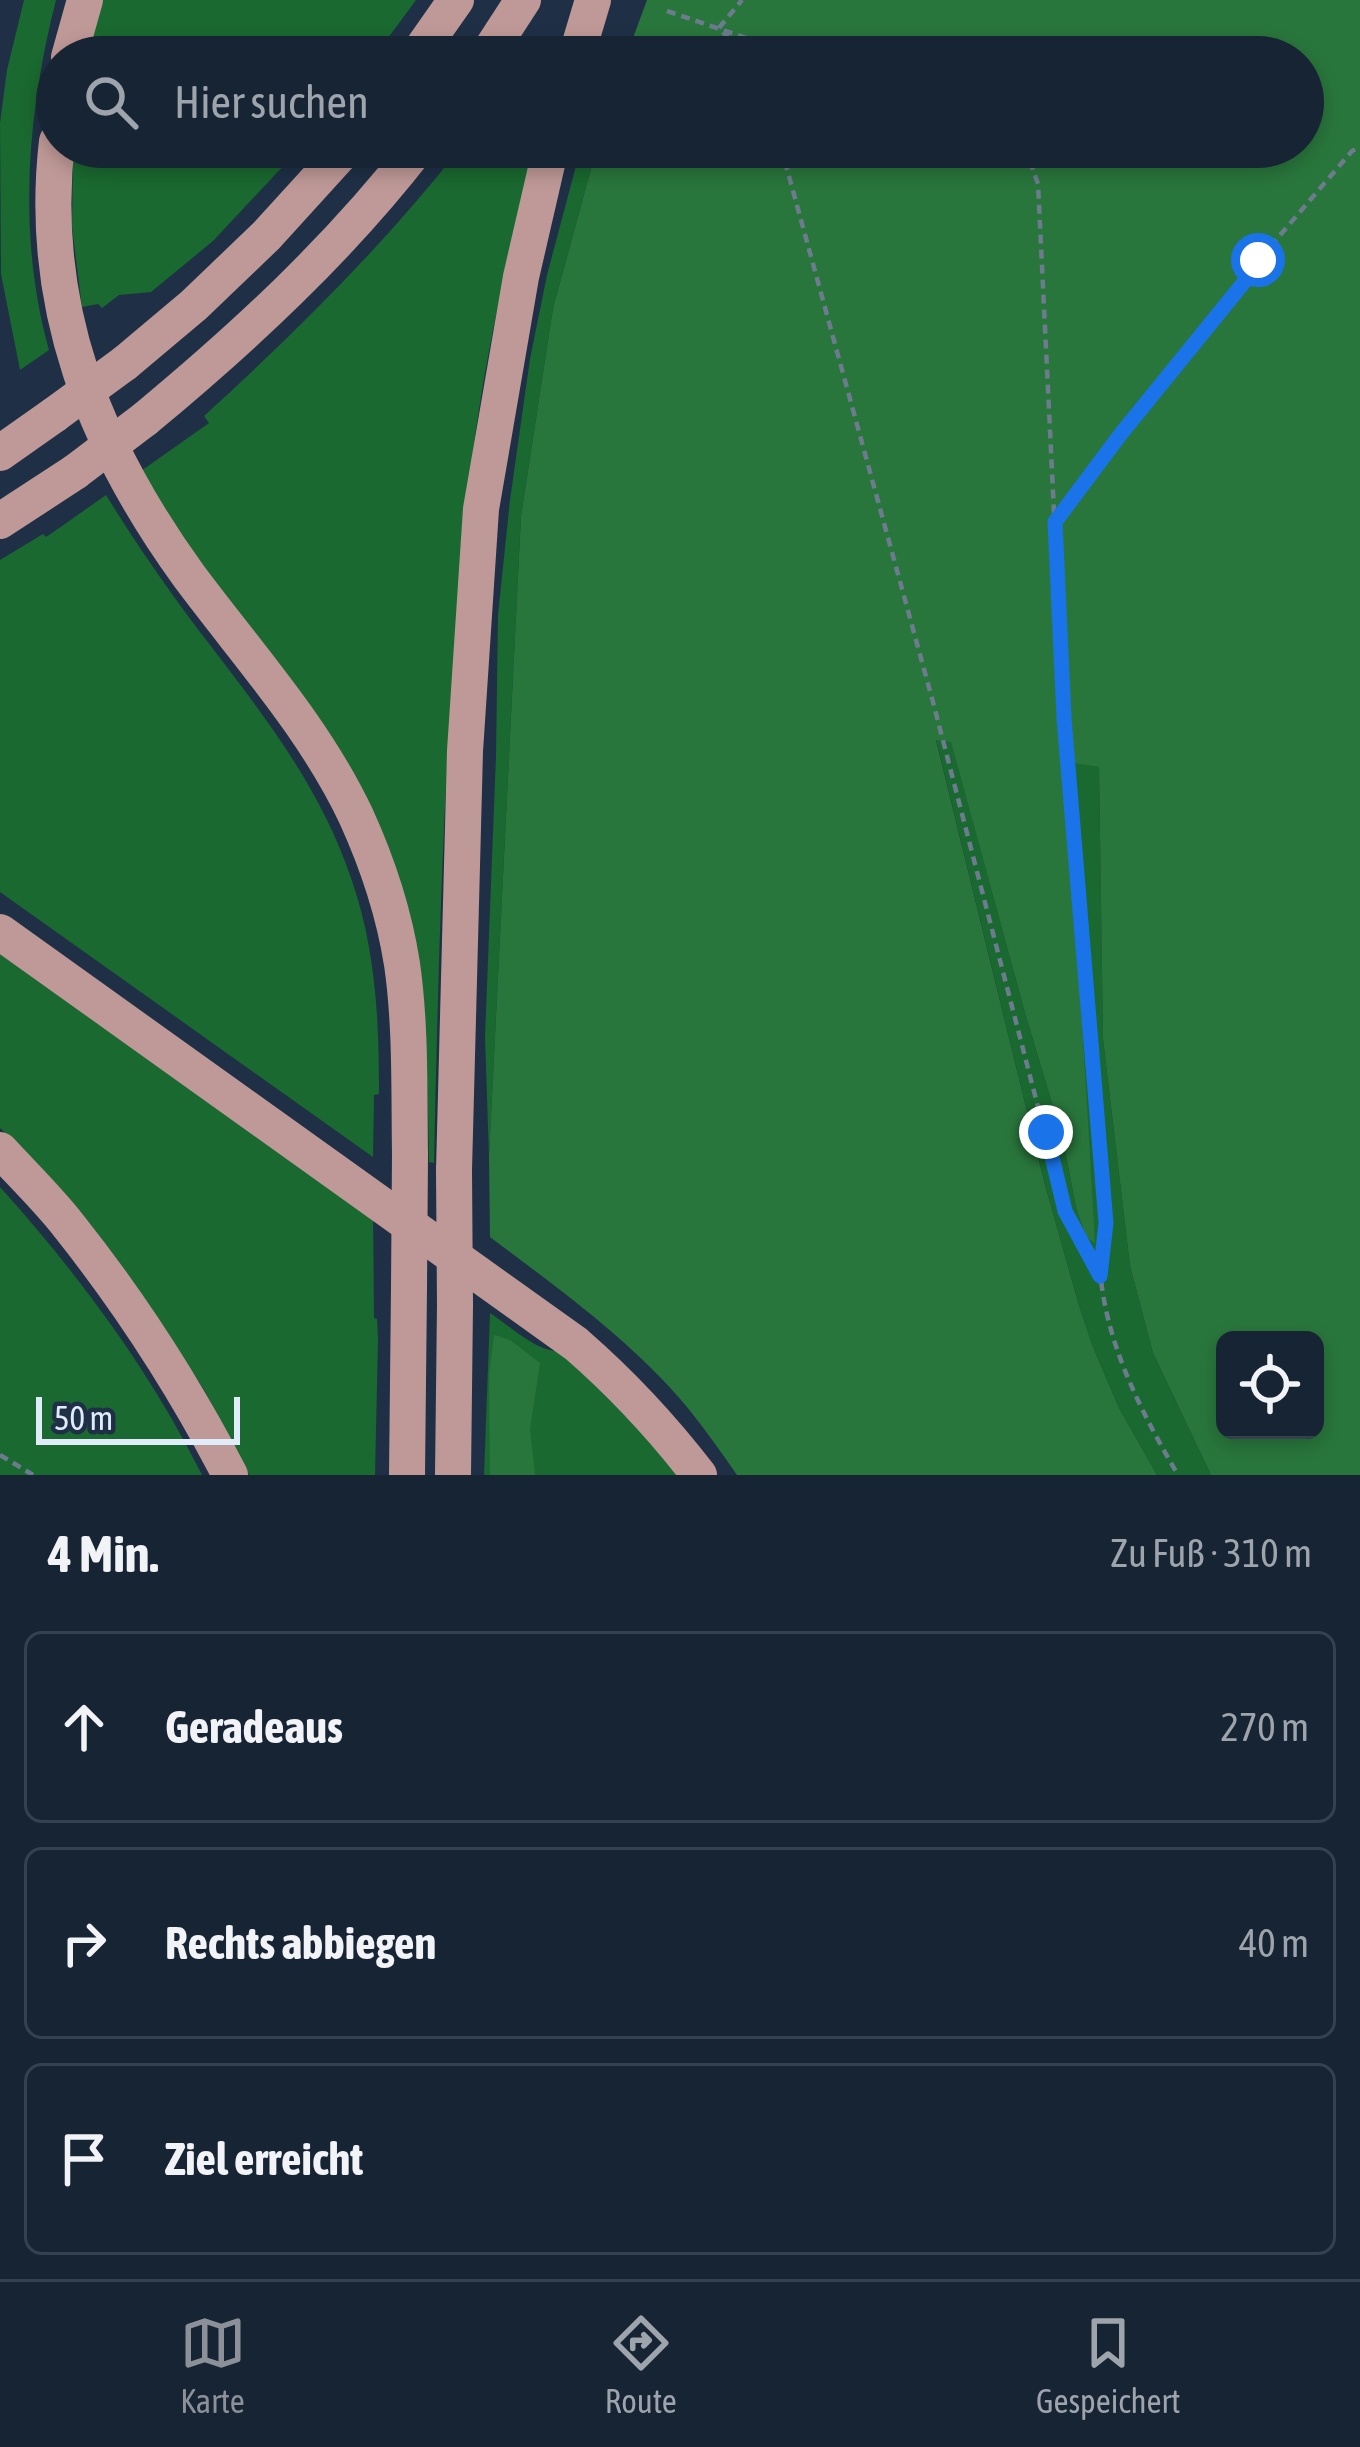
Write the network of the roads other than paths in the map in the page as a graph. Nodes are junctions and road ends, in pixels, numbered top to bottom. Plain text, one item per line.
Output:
1 (85, 0) edge
2 (456, 0) edge
3 (523, 0) edge
4 (593, 0) edge
5 (75, 36) edge
6 (431, 36) edge
7 (500, 36) edge
8 (582, 36) edge
9 (55, 168) edge
10 (328, 168) edge
11 (400, 168) edge
12 (545, 168) edge
13 (0, 453) edge
14 (0, 521) edge
15 (0, 932) edge
16 (0, 1150) edge
17 (230, 1475) edge
18 (407, 1475) edge
19 (453, 1475) edge
20 (699, 1475) edge

1 - 5 highway
2 - 6 highway
3 - 7 highway
4 - 8 highway
9 - 18 highway, bridge
10 - 13 highway, bridge
11 - 14 highway, bridge
12 - 19 highway, bridge
15 - 20 highway
16 - 17 highway

